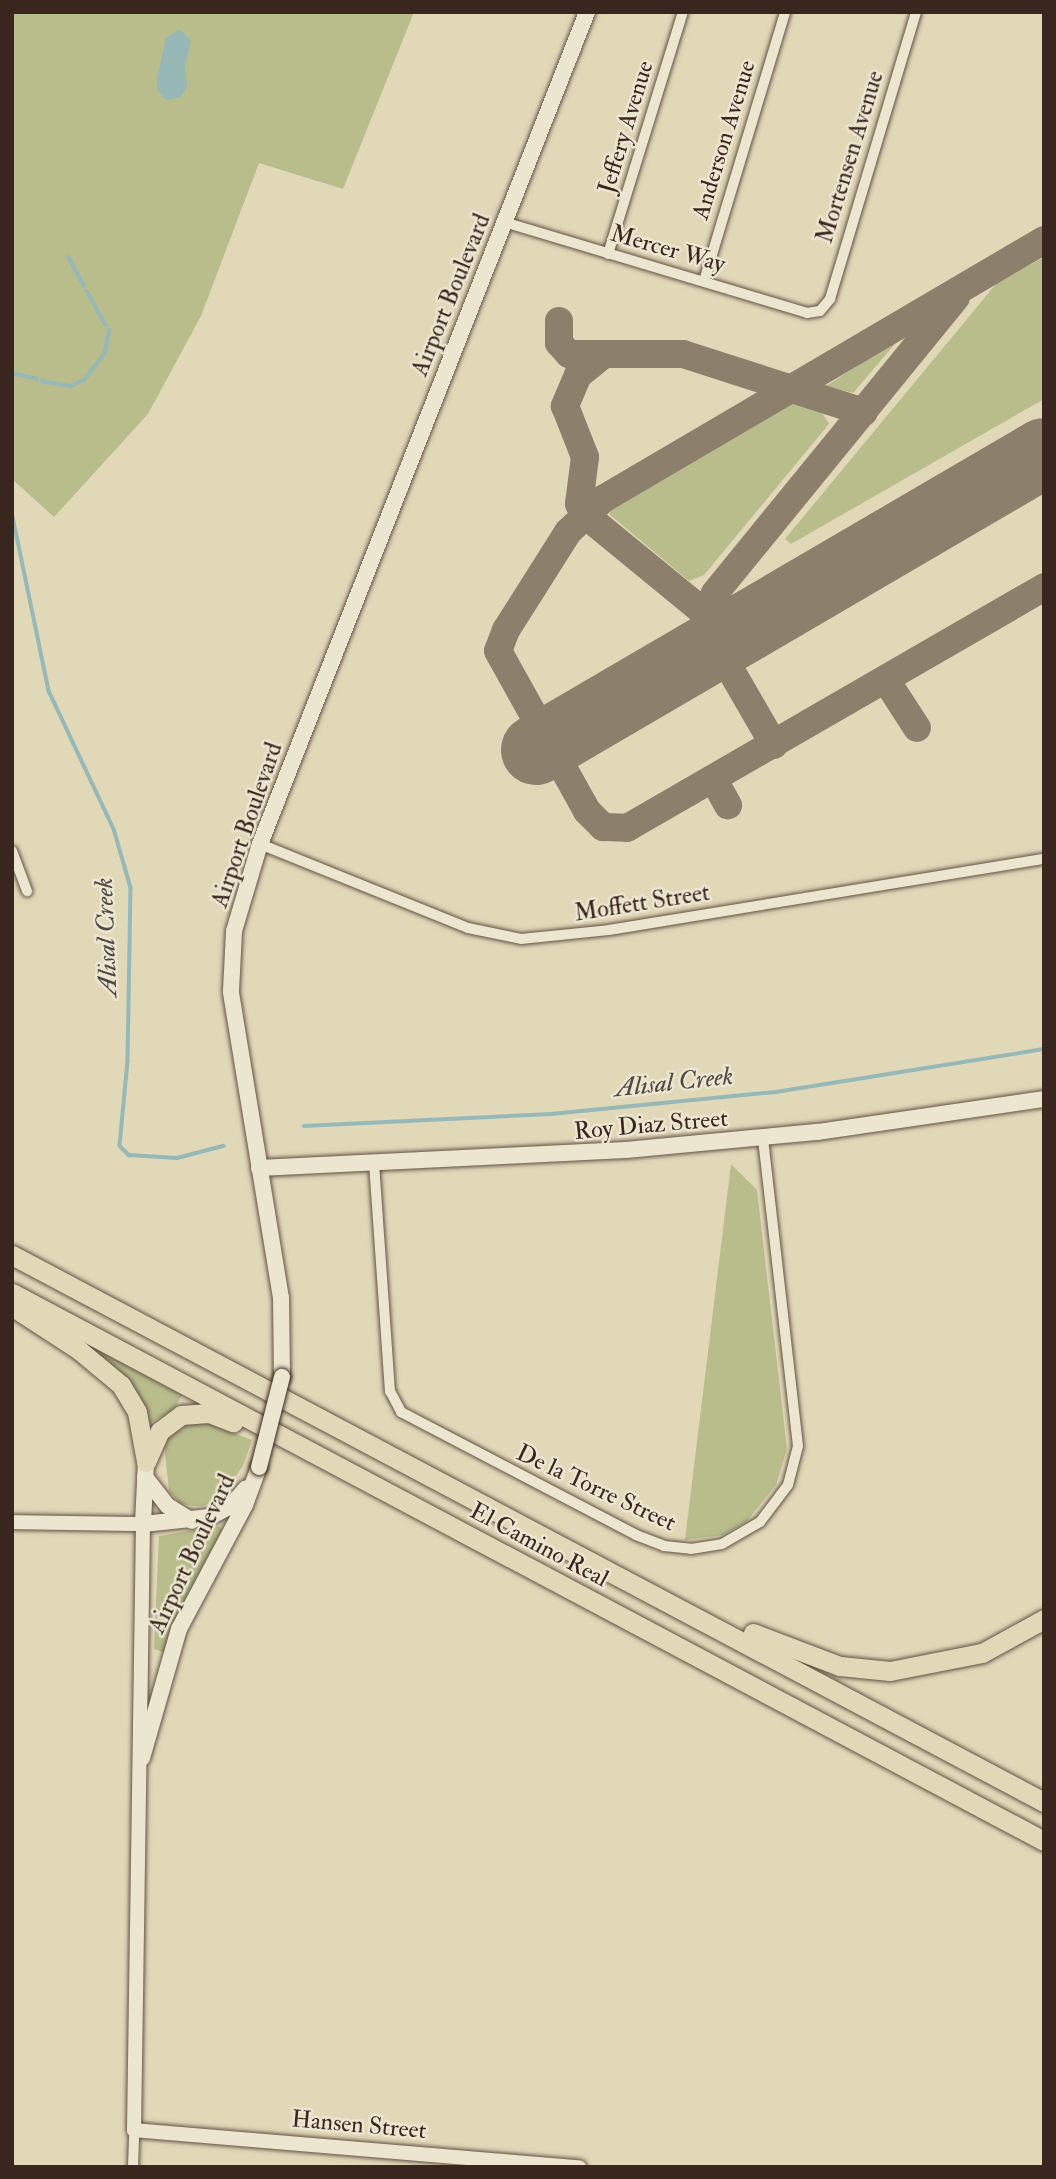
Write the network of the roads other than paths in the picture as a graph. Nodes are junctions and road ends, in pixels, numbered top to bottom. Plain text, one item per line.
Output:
1 (587, 12) edge
2 (683, 12) edge
3 (785, 12) edge
4 (916, 12) edge
5 (504, 222) junction
6 (608, 254) junction
7 (704, 281) junction
8 (820, 310) joint
9 (260, 844) junction
10 (12, 851) edge
11 (1044, 859) edge
12 (27, 891) dead end
13 (1044, 1098) edge
14 (763, 1138) junction
15 (374, 1163) junction
16 (259, 1168) junction
17 (12, 1255) edge
18 (12, 1293) edge
19 (12, 1306) edge
20 (146, 1470) junction
21 (347, 1471) junction
22 (249, 1485) junction
23 (192, 1521) junction
24 (12, 1522) edge
25 (143, 1524) junction
26 (682, 1610) junction
27 (1044, 1619) edge
28 (142, 1758) junction
29 (1044, 1802) edge
30 (1044, 1840) edge
31 (134, 2130) junction
32 (133, 2167) edge
33 (579, 2167) edge

1 - 5 main road, Airport Boulevard
2 - 6 street, Jeffery Avenue
3 - 7 street, Anderson Avenue
4 - 8 street, Mortensen Avenue
5 - 6 street, Mercer Way
5 - 9 main road, Airport Boulevard
6 - 7 street, Mercer Way
7 - 8 street, Mercer Way
9 - 11 street, Moffett Street
9 - 16 main road, Airport Boulevard
10 - 12 street
13 - 14 main road, Roy Diaz Street
14 - 15 main road, Roy Diaz Street
14 - 15 street, De la Torre Street
15 - 16 main road, Roy Diaz Street
16 - 22 main road, Airport Boulevard, bridge
17 - 26 highway, El Camino Real
18 - 21 highway, El Camino Real
19 - 20 highway
20 - 21 highway
20 - 23 main road
20 - 25 main road
21 - 30 highway, El Camino Real
22 - 23 main road
22 - 28 main road, Airport Boulevard
23 - 25 main road
24 - 25 street
25 - 28 street, Airport Boulevard
26 - 27 highway
26 - 29 highway, El Camino Real
28 - 31 street, Airport Boulevard
31 - 32 street, Airport Boulevard
31 - 33 street, Hansen Street

